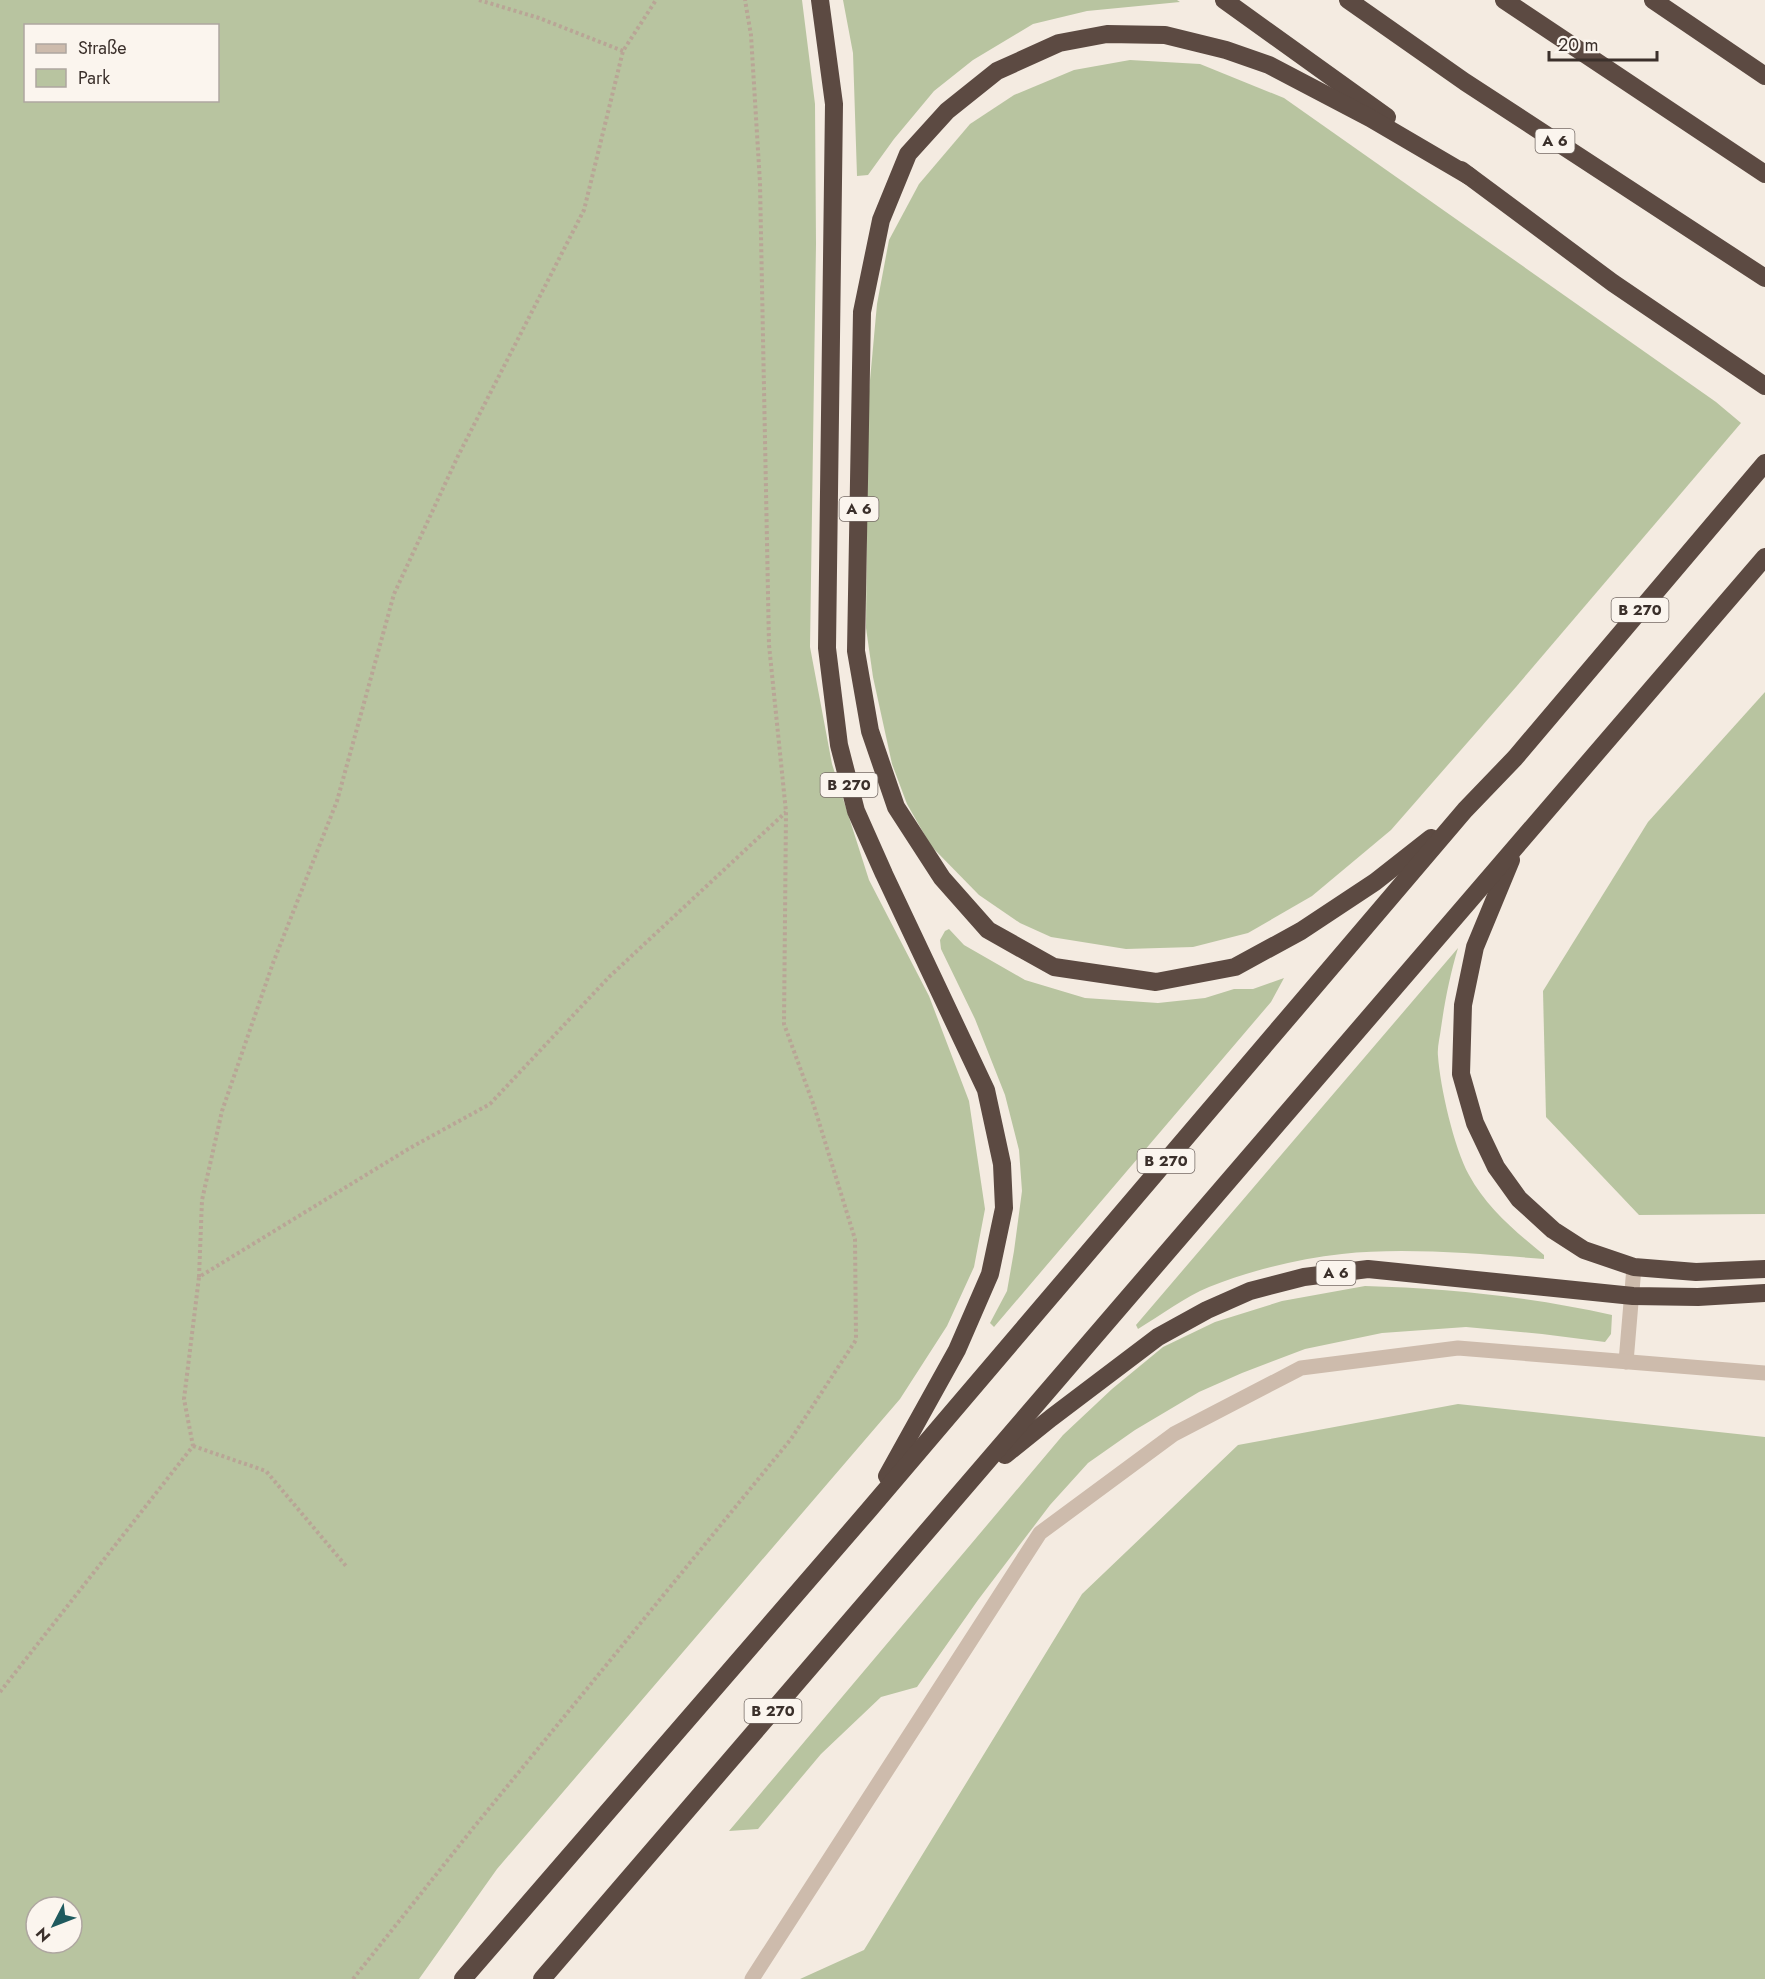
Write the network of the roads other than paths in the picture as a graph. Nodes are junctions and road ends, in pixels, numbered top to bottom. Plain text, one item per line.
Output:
1 (820, 0) edge
2 (1224, 0) edge
3 (1348, 0) edge
4 (1504, 0) edge
5 (1653, 0) edge
6 (1765, 76) edge
7 (1765, 174) edge
8 (1469, 176) junction
9 (1765, 278) edge
10 (1765, 386) edge
11 (1765, 463) edge
12 (1765, 557) edge
13 (1465, 810) junction
14 (1517, 845) junction
15 (1634, 1267) junction
16 (1765, 1269) edge
17 (1765, 1293) edge
18 (1633, 1296) junction
19 (1626, 1362) junction
20 (1765, 1373) edge
21 (969, 1485) junction
22 (868, 1511) junction
23 (463, 1979) edge
24 (542, 1979) edge
25 (752, 1979) edge

1 - 22 highway, B 270
2 - 8 highway
3 - 9 highway, A 6
4 - 7 highway
5 - 6 highway
8 - 10 highway
8 - 13 highway, A 6
11 - 13 highway, B 270
12 - 14 highway, B 270
13 - 22 highway, B 270
14 - 15 highway, B 270
14 - 21 highway, B 270
15 - 16 highway, B 270
15 - 18 street
17 - 18 highway, A 6
18 - 19 street
18 - 21 highway, A 6
19 - 20 street
19 - 25 street
21 - 24 highway, B 270
22 - 23 highway, B 270

